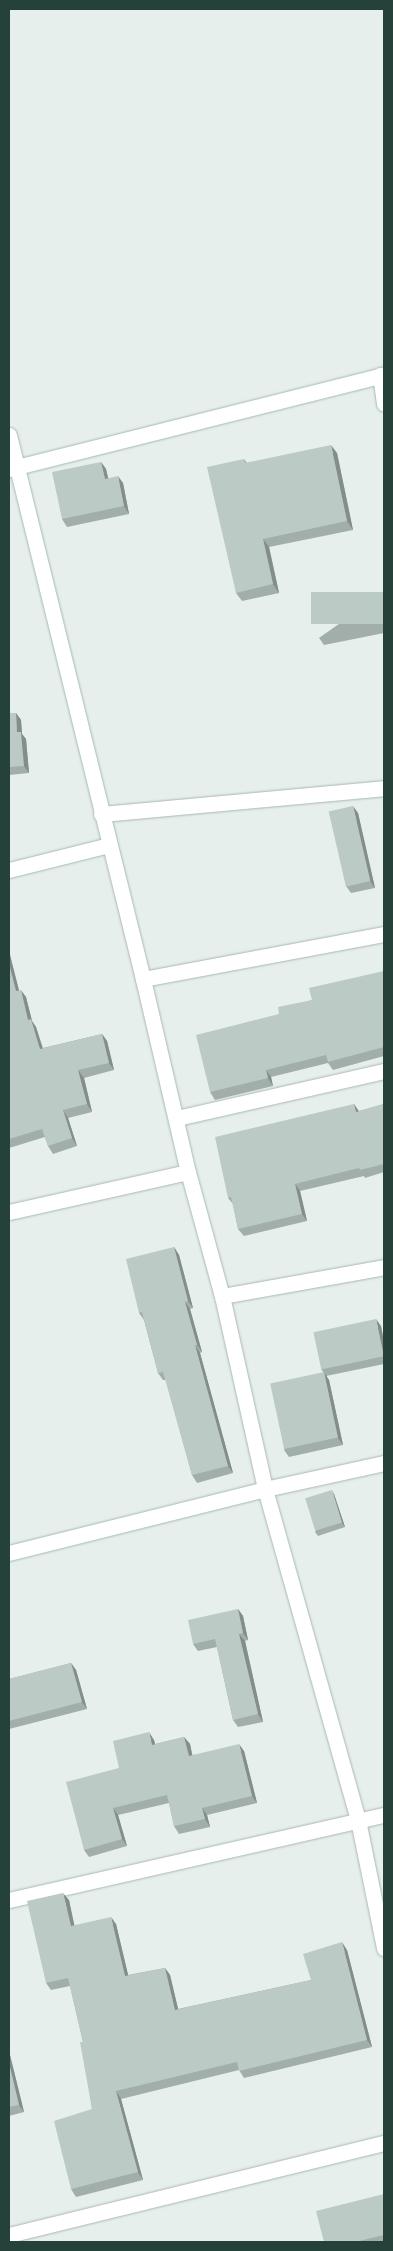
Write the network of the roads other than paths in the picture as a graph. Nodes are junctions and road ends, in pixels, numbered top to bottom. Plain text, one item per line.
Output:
1 (382, 375) edge
2 (384, 404) edge
3 (9, 436) edge
4 (13, 468) edge
5 (384, 788) edge
6 (101, 814) junction
7 (109, 845) junction
8 (9, 870) edge
9 (384, 934) edge
10 (143, 979) junction
11 (384, 1071) edge
12 (177, 1118) junction
13 (188, 1172) junction
14 (9, 1212) edge
15 (384, 1266) edge
16 (222, 1296) junction
17 (384, 1462) edge
18 (265, 1489) junction
19 (9, 1553) edge
20 (384, 1815) edge
21 (358, 1820) junction
22 (9, 1900) edge
23 (384, 1948) edge
24 (384, 2143) edge
25 (9, 2235) edge

1 - 2 street
1 - 4 street
3 - 4 street
4 - 6 street
5 - 6 street
6 - 7 street
7 - 8 street
7 - 10 street
9 - 10 street
10 - 12 street
11 - 12 street
12 - 13 street
13 - 14 street
13 - 16 street
15 - 16 street
16 - 18 street
17 - 18 street
18 - 19 street
18 - 21 street
20 - 21 street
21 - 22 street
21 - 23 street
24 - 25 street

